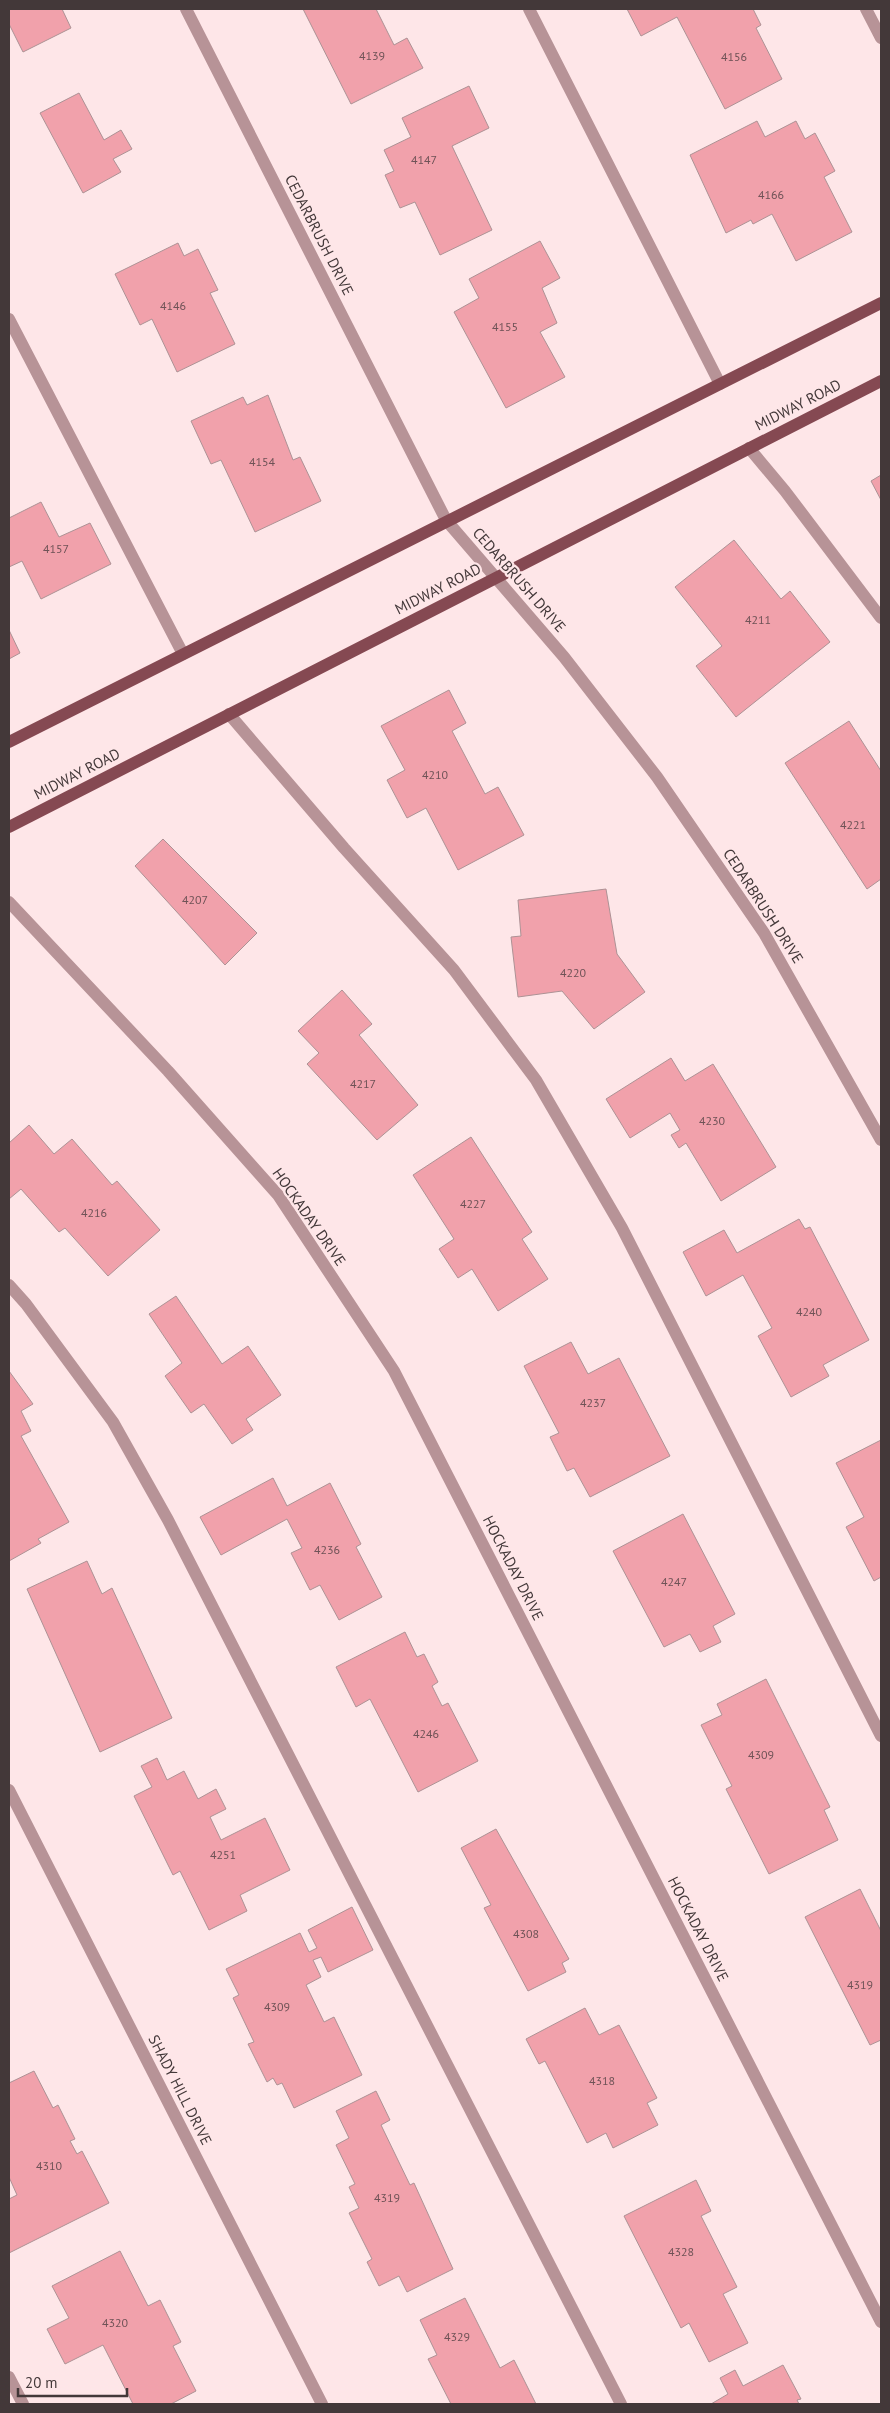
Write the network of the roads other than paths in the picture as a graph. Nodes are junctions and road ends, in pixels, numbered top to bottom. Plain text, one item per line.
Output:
1 (186, 9) edge
2 (529, 9) edge
3 (866, 9) edge
4 (881, 38) edge
5 (881, 303) edge
6 (9, 319) edge
7 (881, 381) edge
8 (720, 384) junction
9 (749, 448) junction
10 (446, 520) junction
11 (496, 578) junction
12 (881, 618) edge
13 (183, 654) junction
14 (229, 714) junction
15 (9, 742) edge
16 (9, 827) edge
17 (9, 902) edge
18 (881, 1140) edge
19 (9, 1285) edge
20 (881, 1736) edge
21 (9, 1790) edge
22 (881, 2322) edge
23 (9, 2378) edge
24 (23, 2404) edge
25 (322, 2404) edge
26 (621, 2404) edge

1 - 10 street, CEDARBRUSH DRIVE
2 - 8 street
3 - 4 street
5 - 8 main road
6 - 13 street
7 - 9 main road, MIDWAY ROAD
8 - 10 main road
9 - 11 main road, MIDWAY ROAD
9 - 12 street
10 - 11 street, CEDARBRUSH DRIVE
10 - 13 main road
11 - 14 main road, MIDWAY ROAD
11 - 18 street, CEDARBRUSH DRIVE
13 - 15 main road
14 - 16 main road, MIDWAY ROAD
14 - 20 street
17 - 22 street, HOCKADAY DRIVE
19 - 26 street
21 - 25 street, SHADY HILL DRIVE
23 - 24 street

